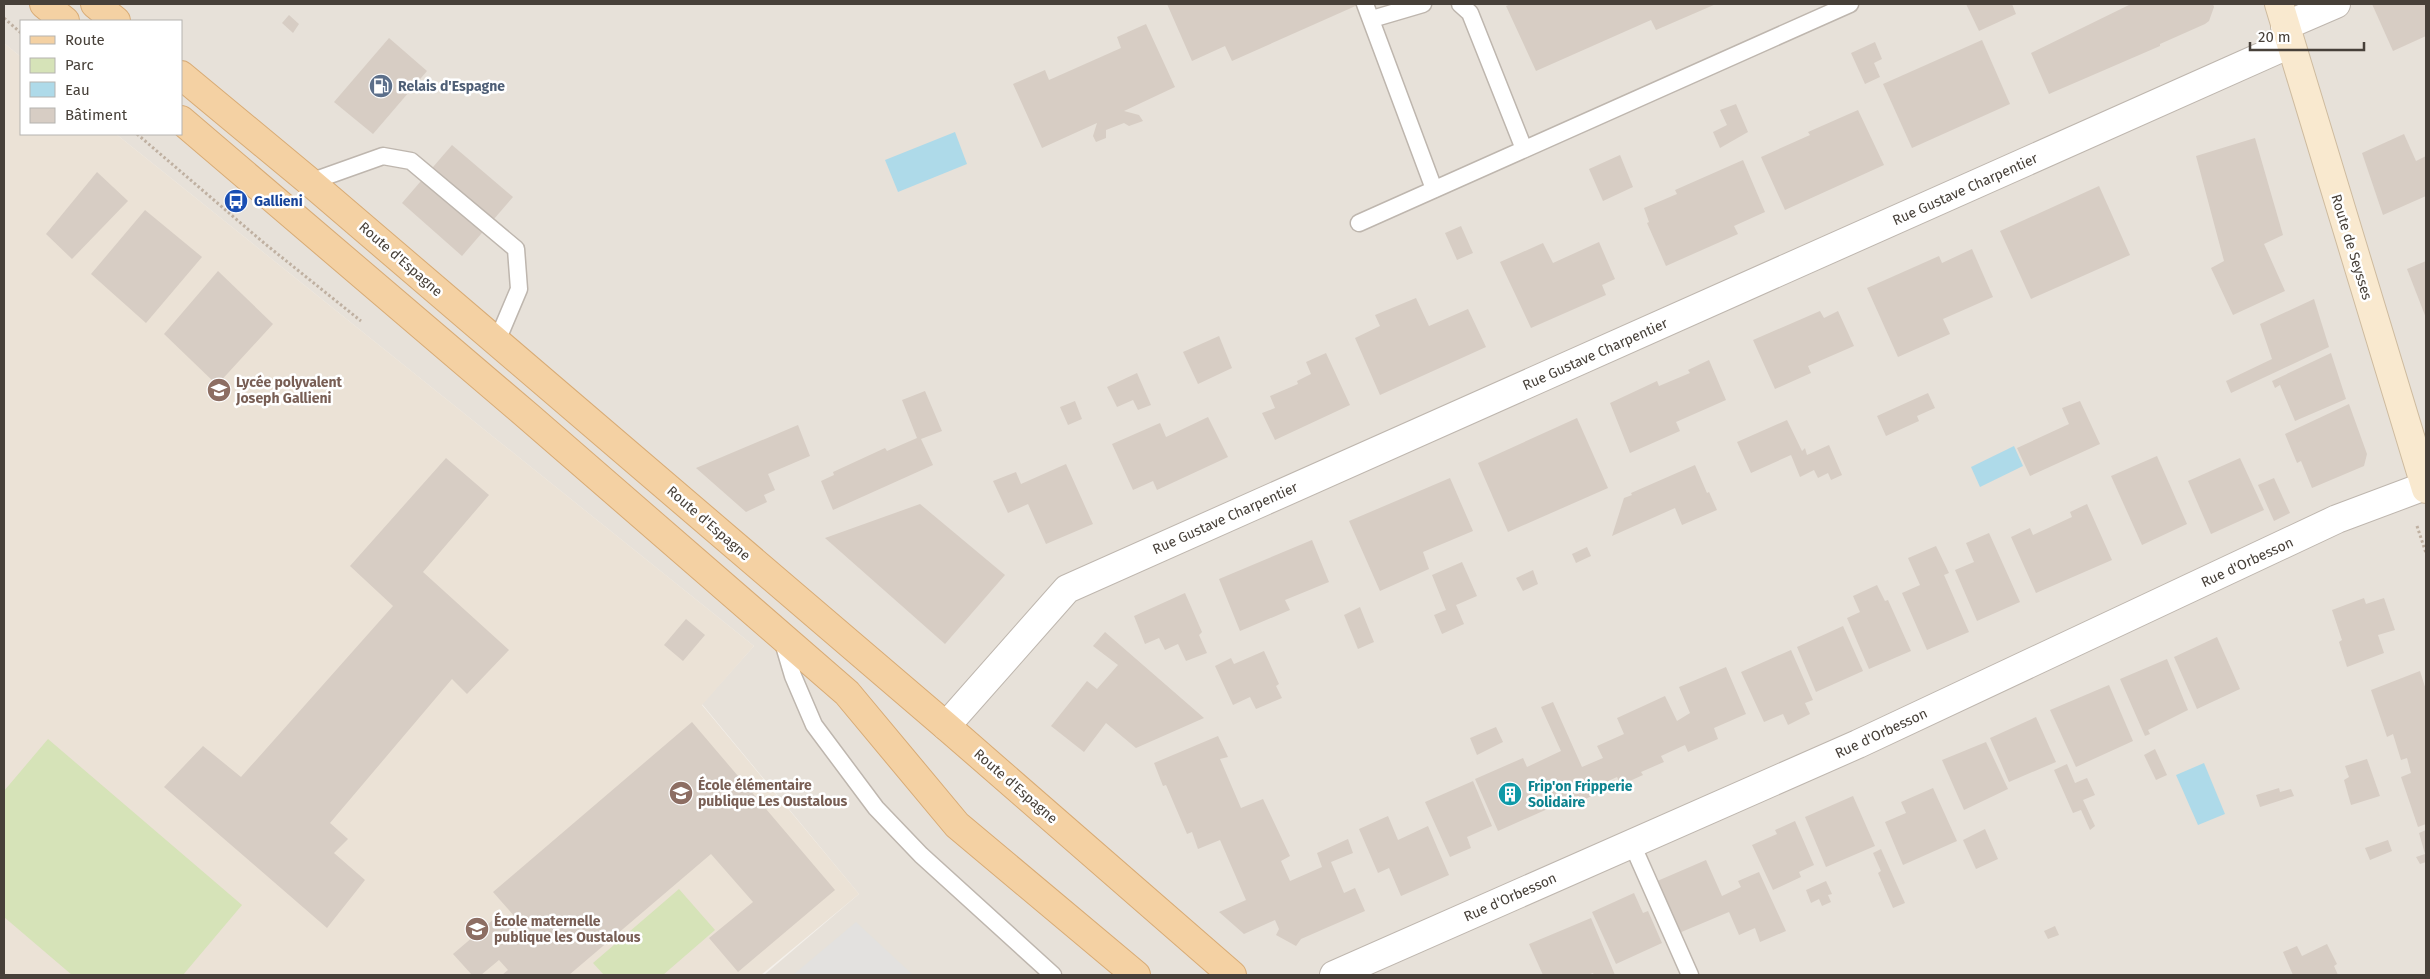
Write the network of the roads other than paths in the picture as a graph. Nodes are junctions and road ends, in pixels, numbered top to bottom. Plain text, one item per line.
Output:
1 (44, 4) edge
2 (95, 4) edge
3 (1365, 4) edge
4 (1423, 4) edge
5 (1460, 4) edge
6 (1850, 4) edge
7 (2336, 4) edge
8 (1372, 19) junction
9 (64, 20) edge
10 (115, 20) edge
11 (2285, 24) edge
12 (182, 76) edge
13 (182, 121) edge
14 (1524, 149) junction
15 (310, 182) junction
16 (1434, 190) junction
17 (1359, 223) dead end
18 (496, 341) junction
19 (2426, 488) edge
20 (780, 634) junction
21 (946, 726) junction
22 (1632, 844) junction
23 (1053, 975) edge
24 (1136, 975) edge
25 (1232, 975) edge
26 (1334, 975) edge
27 (1690, 975) edge

1 - 9 main road
2 - 10 main road
3 - 8 lane
4 - 8 lane
5 - 14 lane
6 - 14 lane
7 - 11 street, Rue Gustave Charpentier
8 - 16 lane
11 - 19 main road, Route de Seysses
11 - 21 street, Rue Gustave Charpentier
12 - 15 main road, Route d'Espagne
13 - 20 main road
14 - 16 lane
15 - 18 main road, Route d'Espagne
15 - 18 lane
16 - 17 lane
18 - 21 main road, Route d'Espagne
19 - 22 street, Rue d'Orbesson
20 - 23 lane
20 - 24 main road
21 - 25 main road, Route d'Espagne
22 - 26 street, Rue d'Orbesson
22 - 27 lane

